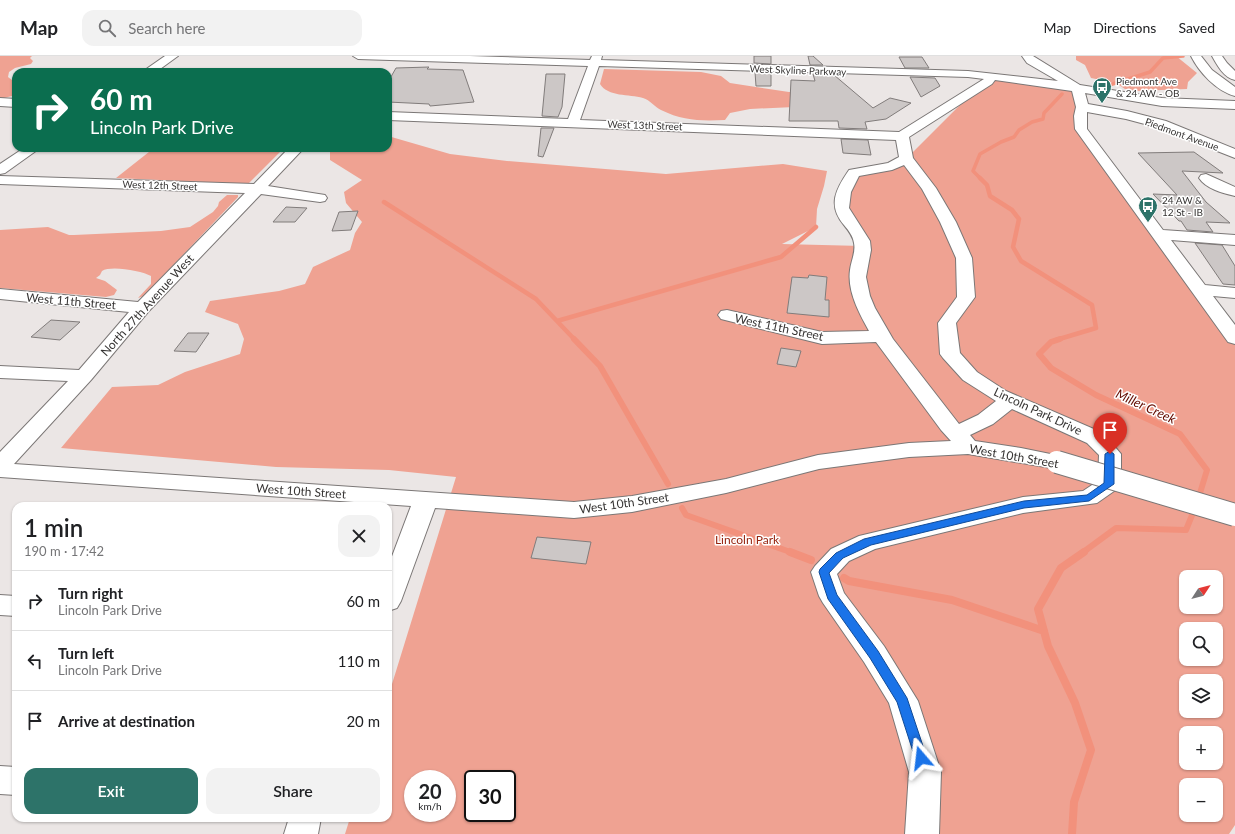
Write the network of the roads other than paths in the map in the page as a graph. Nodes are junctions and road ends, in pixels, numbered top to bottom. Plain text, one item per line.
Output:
1 (173, 56) edge
2 (358, 56) edge
3 (387, 56) edge
4 (787, 56) edge
5 (1027, 56) edge
6 (1217, 56) edge
7 (1196, 57) edge
8 (595, 60) edge
9 (377, 67) dead end
10 (154, 68) edge
11 (789, 70) junction
12 (989, 76) junction
13 (1235, 77) edge
14 (1078, 89) junction
15 (1235, 92) edge
16 (0, 102) edge
17 (12, 103) edge
18 (1235, 105) edge
19 (1082, 107) junction
20 (392, 116) edge
21 (573, 122) junction
22 (902, 136) junction
23 (27, 152) edge
24 (293, 152) edge
25 (1235, 154) edge
26 (906, 159) junction
27 (0, 170) edge
28 (1206, 178) dead end
29 (0, 180) edge
30 (258, 189) junction
31 (1235, 192) edge
32 (320, 198) dead end
33 (1159, 234) junction
34 (1235, 240) edge
35 (1200, 290) junction
36 (1235, 293) edge
37 (0, 294) edge
38 (142, 308) junction
39 (727, 315) dead end
40 (880, 336) junction
41 (1235, 338) edge
42 (0, 372) edge
43 (84, 376) junction
44 (1010, 399) junction
45 (962, 440) junction
46 (0, 464) edge
47 (0, 470) edge
48 (426, 500) junction
49 (1235, 515) edge
50 (392, 590) edge
51 (0, 605) edge
52 (12, 606) edge
53 (0, 780) edge
54 (12, 781) edge
55 (304, 822) edge
56 (300, 834) edge
57 (922, 834) edge

1 - 10 main road
2 - 3 main road, West Skyline Parkway
3 - 8 main road, West Skyline Parkway
3 - 9 main road
4 - 11 main road
5 - 14 main road
6 - 13 main road
7 - 15 main road
8 - 11 main road, West Skyline Parkway
8 - 21 main road
11 - 12 main road, West Skyline Parkway
12 - 14 main road, West Skyline Parkway
12 - 22 main road
14 - 18 main road, West Skyline Parkway
14 - 19 main road
16 - 17 main road
19 - 25 main road, Piedmont Avenue
19 - 33 main road
20 - 21 main road, West 13th Street
21 - 22 main road, West 13th Street
22 - 26 main road, Lincoln Park Drive
23 - 27 main road
24 - 30 main road, North 27th Avenue West
26 - 40 main road
26 - 44 main road, Lincoln Park Drive
28 - 31 main road
29 - 30 main road, West 12th Street
30 - 32 main road, West 12th Street
30 - 38 main road, North 27th Avenue West
33 - 34 main road
33 - 35 main road
35 - 36 main road
35 - 41 main road
37 - 38 main road, West 11th Street
38 - 43 main road, North 27th Avenue West
39 - 40 main road, West 11th Street
40 - 45 main road
42 - 43 main road
43 - 46 main road, North 27th Avenue West
44 - 45 main road
44 - 57 main road, Lincoln Park Drive
45 - 48 main road, West 10th Street
45 - 49 main road, West 10th Street, bridge
47 - 48 main road, West 10th Street
48 - 50 main road
51 - 52 main road
53 - 54 main road
55 - 56 main road

